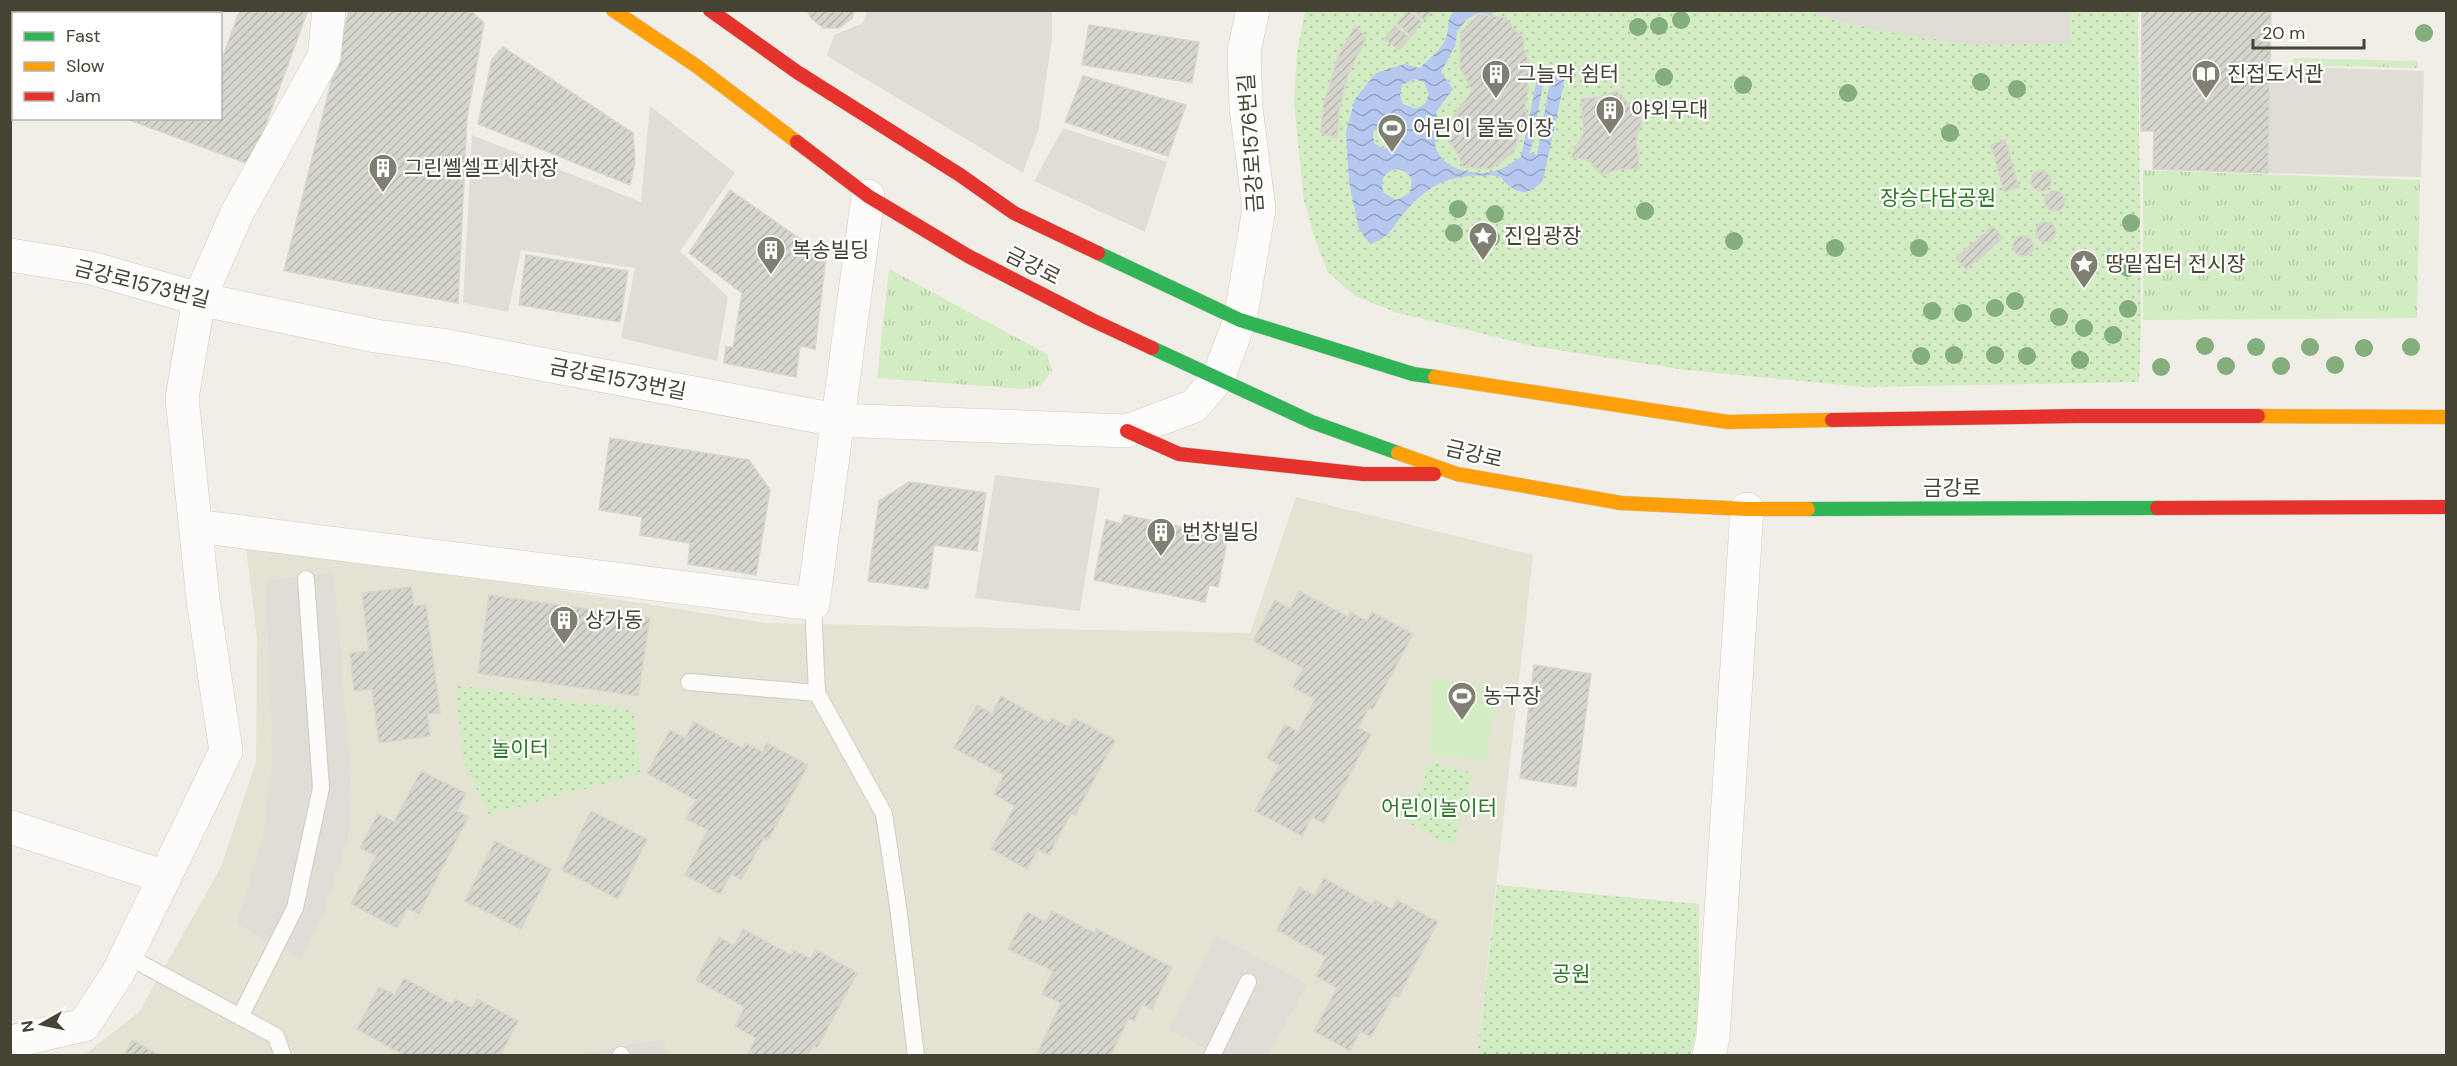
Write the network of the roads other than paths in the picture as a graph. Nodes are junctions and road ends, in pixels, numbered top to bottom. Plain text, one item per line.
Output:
1 (329, 10) edge
2 (614, 10) edge
3 (710, 10) edge
4 (1253, 10) edge
5 (868, 196) junction
6 (10, 255) edge
7 (199, 300) junction
8 (1240, 320) junction
9 (1218, 378) junction
10 (2446, 417) edge
11 (836, 420) junction
12 (1127, 431) junction
13 (1457, 474) junction
14 (2446, 507) edge
15 (1747, 509) junction
16 (196, 526) junction
17 (306, 579) dead end
18 (813, 604) junction
19 (689, 682) dead end
20 (817, 693) junction
21 (10, 827) edge
22 (165, 877) junction
23 (127, 956) junction
24 (1248, 982) dead end
25 (240, 1017) junction
26 (12, 1041) edge
27 (283, 1056) edge
28 (916, 1056) edge
29 (1212, 1056) edge
30 (1709, 1056) edge

1 - 7 street
2 - 5 main road, 금강로
3 - 8 main road, 금강로
4 - 8 street, 금강로1576번길
5 - 9 main road, 금강로
5 - 11 street
6 - 7 street, 금강로1573번길
7 - 11 street, 금강로1573번길
7 - 16 street
8 - 9 street, 금강로1576번길
8 - 10 main road, 금강로
9 - 12 street, 금강로1573번길
9 - 13 main road, 금강로
11 - 12 street, 금강로1573번길
11 - 18 street
12 - 13 main road
13 - 15 main road, 금강로
14 - 15 main road, 금강로
15 - 30 street
16 - 18 street
16 - 22 street
17 - 25 lane
18 - 20 lane
19 - 20 lane
20 - 28 lane
21 - 22 street
22 - 23 street
23 - 25 lane
23 - 26 street
24 - 29 lane
25 - 27 lane

